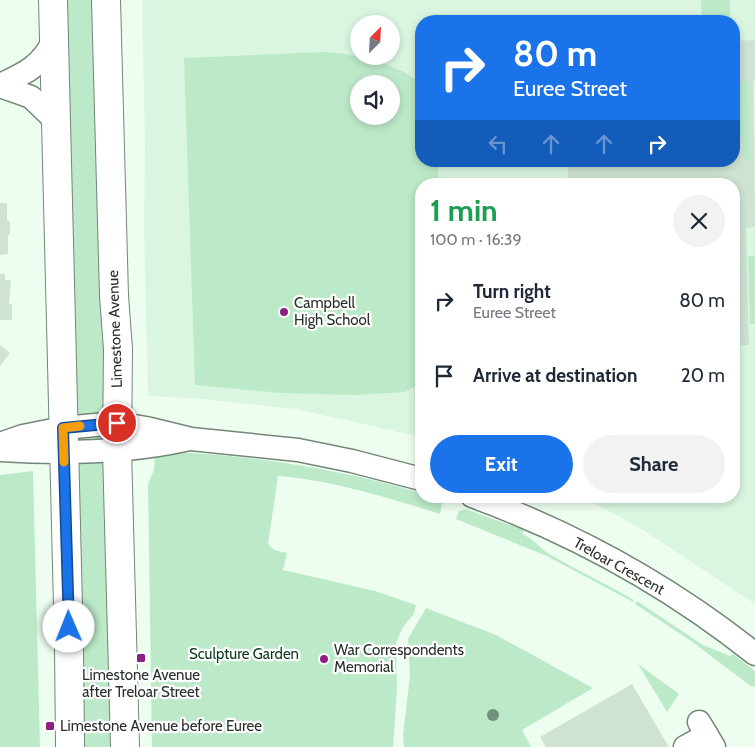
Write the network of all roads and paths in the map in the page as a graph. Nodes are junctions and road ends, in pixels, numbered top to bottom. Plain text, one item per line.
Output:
1 (53, 0) edge
2 (106, 0) edge
3 (54, 40) junction
4 (0, 85) edge
5 (57, 122) junction
6 (117, 436) junction
7 (64, 439) junction
8 (0, 444) edge
9 (0, 450) edge
10 (415, 477) edge
11 (491, 503) edge
12 (752, 647) edge
13 (707, 734) edge
14 (70, 747) edge
15 (125, 747) edge
16 (685, 747) edge

1 - 3 main road
2 - 6 main road, Limestone Avenue
3 - 4 street
3 - 5 main road
4 - 5 street
5 - 7 main road
6 - 7 street
6 - 10 street
6 - 15 main road, Limestone Avenue
7 - 8 street
7 - 9 street
7 - 14 main road
11 - 12 street, Treloar Crescent
13 - 16 street

